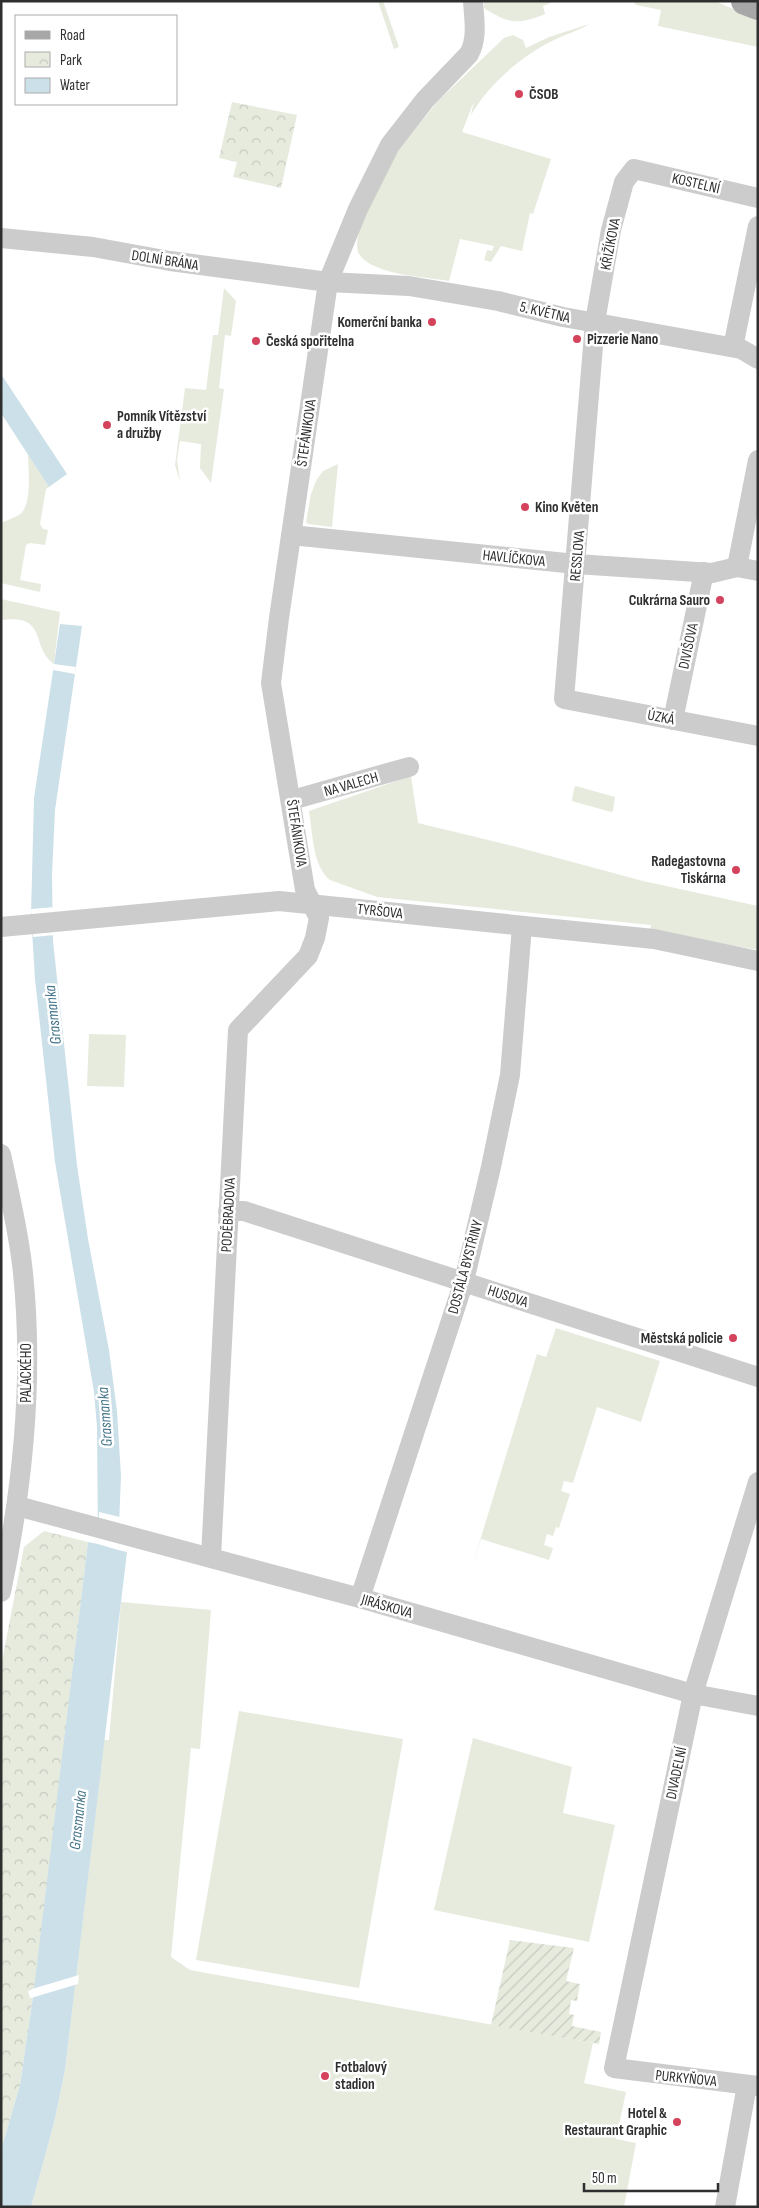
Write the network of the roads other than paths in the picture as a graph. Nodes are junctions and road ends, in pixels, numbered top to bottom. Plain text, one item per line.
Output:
1 (473, 1) edge
2 (731, 1) edge
3 (745, 1) edge
4 (758, 6) edge
5 (758, 15) edge
6 (634, 169) joint
7 (758, 198) edge
8 (758, 226) edge
9 (1, 238) edge
10 (328, 282) junction
11 (595, 322) junction
12 (733, 347) junction
13 (758, 359) edge
14 (758, 460) edge
15 (291, 535) junction
16 (576, 564) junction
17 (737, 567) junction
18 (758, 571) edge
19 (704, 572) junction
20 (564, 699) joint
21 (673, 720) junction
22 (758, 736) edge
23 (410, 767) dead end
24 (292, 800) junction
25 (312, 904) junction
26 (522, 926) junction
27 (1, 927) edge
28 (758, 961) edge
29 (1, 1154) edge
30 (228, 1211) junction
31 (464, 1281) junction
32 (758, 1377) edge
33 (758, 1482) edge
34 (17, 1506) junction
35 (211, 1557) junction
36 (1, 1592) edge
37 (360, 1598) junction
38 (693, 1694) junction
39 (758, 1706) edge
40 (614, 2068) joint
41 (752, 2085) edge
42 (725, 2207) edge

1 - 10 street, ŠTEFÁNIKOVA
2 - 5 street
3 - 4 main road
6 - 7 street, KOSTELNÍ
6 - 11 street, KŘIŽÍKOVA
8 - 12 street
9 - 10 street, DOLNÍ BRÁNA
10 - 11 street, 5. KVĚTNA
10 - 15 street, ŠTEFÁNIKOVA
11 - 12 street, 5. KVĚTNA
11 - 16 street, RESSLOVA
12 - 13 street, 5. KVĚTNA
14 - 17 street
15 - 16 street, HAVLÍČKOVA
15 - 24 street, ŠTEFÁNIKOVA
16 - 19 street, HAVLÍČKOVA
16 - 20 street, RESSLOVA
17 - 18 street
17 - 19 street, HAVLÍČKOVA
19 - 21 street, DIVIŠOVA
20 - 21 street, ÚZKÁ
21 - 22 street, ÚZKÁ
23 - 24 street, NA VALECH
24 - 25 street, ŠTEFÁNIKOVA
25 - 26 street, TYRŠOVA
25 - 27 street, TYRŠOVA
25 - 30 street, PODĚBRADOVA
26 - 28 street, TYRŠOVA
26 - 31 street, DOSTÁLA BYSTŘINY
29 - 34 street, PALACKÉHO
30 - 31 street, HUSOVA
30 - 35 street, PODĚBRADOVA
31 - 32 street, HUSOVA
31 - 37 street, DOSTÁLA BYSTŘINY
33 - 38 street, DIVADELNÍ
34 - 35 street, JIRÁSKOVA
34 - 36 street, PALACKÉHO
35 - 37 street, JIRÁSKOVA
37 - 38 street, JIRÁSKOVA
38 - 39 street, JIRÁSKOVA
38 - 40 street, DIVADELNÍ
40 - 41 street, PURKYŇOVA
41 - 42 street

